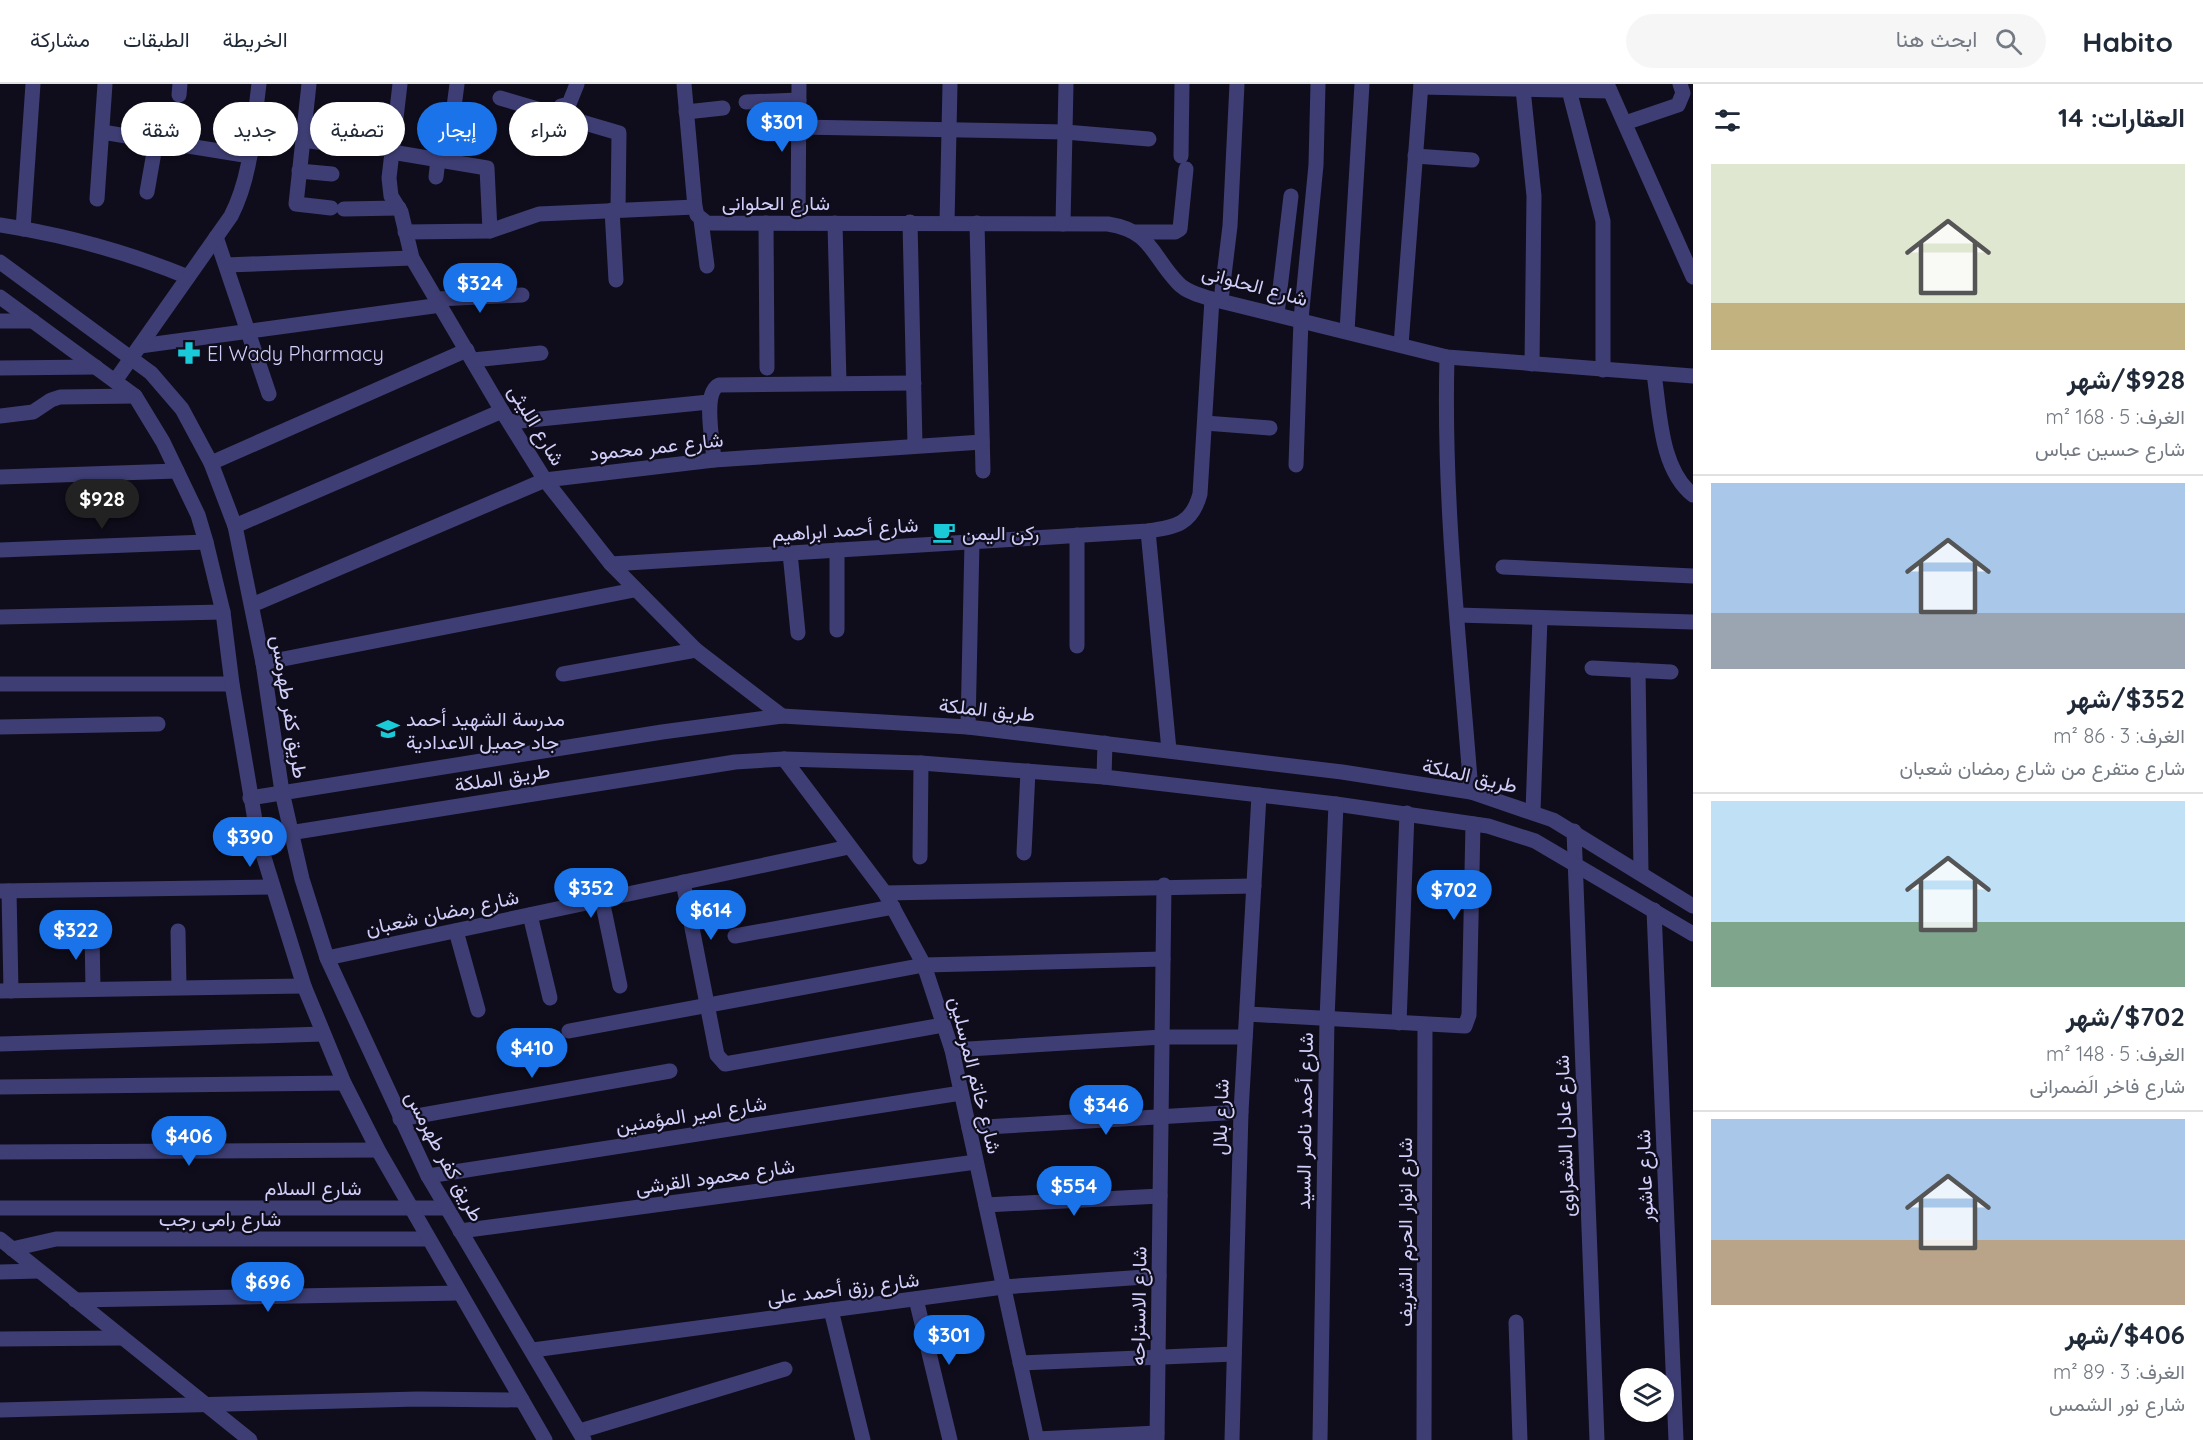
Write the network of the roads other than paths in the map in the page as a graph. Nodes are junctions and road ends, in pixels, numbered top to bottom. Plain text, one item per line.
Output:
1 (33, 84) edge
2 (105, 84) edge
3 (259, 84) edge
4 (309, 84) edge
5 (400, 84) edge
6 (457, 84) edge
7 (577, 84) edge
8 (684, 84) edge
9 (950, 84) edge
10 (1066, 84) edge
11 (1182, 84) edge
12 (1237, 84) edge
13 (1318, 84) edge
14 (1362, 84) edge
15 (1680, 84) edge
16 (1421, 85) edge
17 (1609, 87) edge
18 (1523, 89) junction
19 (1569, 90) junction
20 (799, 92) edge
21 (500, 98) dead end
22 (257, 102) edge
23 (394, 102) edge
24 (514, 102) edge
25 (570, 102) edge
26 (746, 102) dead end
27 (723, 108) dead end
28 (686, 112) junction
29 (1625, 123) junction
30 (588, 124) edge
31 (799, 127) junction
32 (949, 130) junction
33 (102, 132) junction
34 (1065, 132) junction
35 (121, 135) edge
36 (298, 135) edge
37 (303, 136) junction
38 (310, 138) edge
39 (1149, 139) dead end
40 (405, 154) edge
41 (153, 156) edge
42 (250, 156) edge
43 (392, 156) edge
44 (1415, 156) junction
45 (442, 160) junction
46 (1472, 160) dead end
47 (299, 171) junction
48 (332, 174) dead end
49 (436, 177) dead end
50 (147, 192) dead end
51 (1291, 196) dead end
52 (97, 199) dead end
53 (399, 208) junction
54 (615, 210) junction
55 (698, 213) junction
56 (910, 222) junction
57 (766, 223) junction
58 (798, 223) junction
59 (835, 223) junction
60 (947, 223) junction
61 (977, 223) junction
62 (1063, 224) junction
63 (0, 225) edge
64 (23, 229) junction
65 (490, 231) junction
66 (405, 232) junction
67 (1136, 232) junction
68 (216, 237) junction
69 (412, 258) junction
70 (0, 262) edge
71 (226, 265) junction
72 (707, 266) dead end
73 (1693, 277) edge
74 (188, 278) junction
75 (616, 280) dead end
76 (522, 295) dead end
77 (0, 297) edge
78 (1217, 300) junction
79 (439, 302) junction
80 (1277, 314) junction
81 (1301, 320) junction
82 (0, 321) edge
83 (33, 321) junction
84 (248, 331) junction
85 (1347, 331) junction
86 (1401, 345) junction
87 (136, 352) junction
88 (541, 353) dead end
89 (470, 355) junction
90 (1447, 357) junction
91 (1533, 364) junction
92 (96, 367) junction
93 (0, 368) edge
94 (767, 368) dead end
95 (1603, 370) junction
96 (1654, 374) junction
97 (1693, 376) edge
98 (115, 381) junction
99 (914, 382) junction
100 (839, 383) junction
101 (269, 394) dead end
102 (135, 396) junction
103 (709, 402) junction
104 (0, 416) edge
105 (506, 417) junction
106 (1204, 423) junction
107 (1270, 428) dead end
108 (982, 442) junction
109 (915, 445) junction
110 (714, 460) junction
111 (211, 463) junction
112 (1296, 465) dead end
113 (177, 471) junction
114 (983, 471) dead end
115 (0, 477) edge
116 (545, 480) junction
117 (1693, 495) edge
118 (235, 526) junction
119 (1148, 531) junction
120 (1077, 535) junction
121 (206, 542) junction
122 (972, 542) junction
123 (0, 550) edge
124 (837, 550) junction
125 (790, 553) junction
126 (610, 564) junction
127 (1503, 567) dead end
128 (1693, 576) edge
129 (634, 590) junction
130 (252, 605) junction
131 (223, 612) junction
132 (1457, 615) junction
133 (0, 617) edge
134 (1540, 618) junction
135 (1693, 622) edge
136 (837, 630) dead end
137 (798, 633) dead end
138 (1077, 646) dead end
139 (696, 650) junction
140 (262, 663) junction
141 (1592, 668) dead end
142 (1638, 670) junction
143 (1671, 672) dead end
144 (563, 674) dead end
145 (0, 684) edge
146 (232, 684) junction
147 (782, 716) junction
148 (158, 724) dead end
149 (0, 727) edge
150 (968, 727) junction
151 (1105, 743) junction
152 (1168, 750) junction
153 (784, 759) junction
154 (921, 763) junction
155 (1028, 771) junction
156 (1104, 777) junction
157 (282, 792) junction
158 (1471, 792) junction
159 (1259, 795) junction
160 (250, 798) junction
161 (1336, 804) junction
162 (1533, 811) junction
163 (1407, 813) junction
164 (1473, 824) junction
165 (290, 831) junction
166 (1574, 831) junction
167 (258, 838) junction
168 (849, 848) junction
169 (1024, 853) dead end
170 (920, 857) dead end
171 (1575, 866) junction
172 (1641, 872) junction
173 (683, 882) junction
174 (1164, 885) junction
175 (1254, 886) junction
176 (272, 887) junction
177 (4, 891) edge
178 (885, 893) junction
179 (603, 900) junction
180 (1693, 906) edge
181 (893, 907) junction
182 (1654, 910) junction
183 (530, 915) junction
184 (178, 931) dead end
185 (456, 931) junction
186 (92, 932) dead end
187 (1693, 934) edge
188 (735, 936) dead end
189 (327, 958) junction
190 (1163, 959) junction
191 (924, 965) junction
192 (304, 986) junction
193 (620, 986) dead end
194 (179, 987) junction
195 (93, 989) junction
196 (5, 991) edge
197 (550, 998) dead end
198 (707, 1005) junction
199 (477, 1010) dead end
200 (1247, 1014) junction
201 (1327, 1019) junction
202 (1399, 1023) junction
203 (943, 1025) junction
204 (1425, 1025) junction
205 (569, 1031) dead end
206 (323, 1034) junction
207 (1162, 1037) junction
208 (1245, 1037) junction
209 (0, 1044) edge
210 (952, 1050) junction
211 (670, 1071) dead end
212 (344, 1083) junction
213 (0, 1087) edge
214 (961, 1093) junction
215 (1241, 1112) junction
216 (1161, 1116) junction
217 (400, 1119) junction
218 (969, 1128) junction
219 (378, 1149) junction
220 (0, 1152) edge
221 (976, 1162) junction
222 (428, 1176) junction
223 (1160, 1196) junction
224 (986, 1205) junction
225 (0, 1208) edge
226 (410, 1208) junction
227 (446, 1208) junction
228 (459, 1231) junction
229 (428, 1239) junction
230 (6, 1244) edge
231 (39, 1271) junction
232 (0, 1272) edge
233 (1159, 1276) junction
234 (1004, 1287) junction
235 (460, 1293) junction
236 (916, 1299) junction
237 (75, 1300) junction
238 (831, 1310) junction
239 (1516, 1322) dead end
240 (122, 1338) junction
241 (0, 1339) edge
242 (532, 1350) junction
243 (1234, 1354) junction
244 (1158, 1357) junction
245 (1020, 1363) junction
246 (785, 1369) dead end
247 (522, 1400) junction
248 (208, 1406) junction
249 (0, 1410) edge
250 (582, 1436) edge
251 (1157, 1437) edge
252 (250, 1440) edge
253 (545, 1440) edge
254 (863, 1440) edge
255 (950, 1440) edge
256 (1037, 1440) edge
257 (1232, 1440) edge
258 (1320, 1440) edge
259 (1424, 1440) edge
260 (1520, 1440) edge
261 (1597, 1440) edge
262 (1676, 1440) edge

1 - 64 street
2 - 33 street
3 - 22 street
4 - 37 street
5 - 23 street, شارع الليثى
6 - 45 street
7 - 25 street
8 - 28 street
9 - 32 street
10 - 34 street
11 - 67 street
12 - 78 street
13 - 81 street
14 - 85 street
15 - 29 street
16 - 18 street
16 - 44 street
17 - 19 street
17 - 29 street
18 - 19 street
18 - 91 street
19 - 95 street
20 - 26 street
20 - 31 street
21 - 24 street
27 - 28 street
28 - 55 street
29 - 73 street
30 - 54 street
31 - 32 street
31 - 58 street
32 - 34 street
32 - 60 street
33 - 35 street
33 - 52 street
34 - 39 street
34 - 62 street
36 - 37 street
37 - 38 street
37 - 47 street
40 - 45 street
41 - 50 street
42 - 68 street
43 - 53 street, شارع الليثى
44 - 46 street
44 - 86 street
45 - 49 street
45 - 65 street
47 - 48 street
47 - 53 street
51 - 80 street
53 - 66 street, شارع الليثى
54 - 55 street, شارع الحلوانى
54 - 65 street, شارع الحلوانى
54 - 75 street
55 - 57 street, شارع الحلوانى
55 - 72 street
56 - 59 street, شارع الحلوانى
56 - 60 street, شارع الحلوانى
56 - 99 street
57 - 58 street, شارع الحلوانى
57 - 94 street
58 - 59 street, شارع الحلوانى
59 - 100 street
60 - 61 street, شارع الحلوانى
61 - 62 street, شارع الحلوانى
61 - 108 street
62 - 67 street, شارع الحلوانى
63 - 64 street
64 - 74 street
65 - 66 street, شارع الحلوانى
66 - 69 street, شارع الليثى
67 - 78 street, شارع الحلوانى
68 - 71 street
68 - 74 street
69 - 71 street
69 - 79 street, شارع الليثى
70 - 87 street, طريق كفر طهرمس
71 - 84 street
74 - 87 street
76 - 79 street
77 - 83 street
78 - 80 street, شارع الحلوانى
78 - 106 street
79 - 84 street
79 - 89 street, شارع الليثى
80 - 81 street, شارع الحلوانى
81 - 85 street, شارع الحلوانى
81 - 112 street
82 - 83 street
83 - 92 street
84 - 87 street
84 - 101 street
85 - 86 street, شارع الحلوانى
86 - 90 street, شارع الحلوانى
87 - 98 street
87 - 111 street, طريق كفر طهرمس
88 - 89 street
89 - 105 street, شارع الليثى
89 - 111 street
90 - 91 street, شارع الحلوانى
90 - 132 street
91 - 95 street, شارع الحلوانى
92 - 93 street
92 - 98 street
95 - 96 street, شارع الحلوانى
96 - 97 street, شارع الحلوانى
96 - 117 street
98 - 102 street
99 - 100 street
99 - 109 street
100 - 103 street
102 - 104 street
102 - 113 street
103 - 105 street
103 - 110 street
105 - 116 street, شارع الليثى
105 - 118 street
106 - 107 street
106 - 119 street, شارع أحمد ابراهيم
108 - 109 street, شارع عمر محمود
108 - 114 street
109 - 110 street, شارع عمر محمود
110 - 116 street, شارع عمر محمود
111 - 118 street, طريق كفر طهرمس
113 - 115 street
113 - 121 street
116 - 126 street, شارع الليثى
116 - 130 street, شارع عمر محمود
118 - 130 street, طريق كفر طهرمس
119 - 120 street, شارع أحمد ابراهيم
119 - 152 street
120 - 122 street, شارع أحمد ابراهيم
120 - 138 street
121 - 123 street
121 - 131 street
122 - 124 street, شارع أحمد ابراهيم
122 - 150 street
124 - 125 street, شارع أحمد ابراهيم
124 - 136 street
125 - 126 street, شارع أحمد ابراهيم
125 - 137 street
126 - 129 street, شارع الليثى
127 - 128 street
129 - 139 street, شارع الليثى
129 - 140 street
130 - 140 street, طريق كفر طهرمس
131 - 133 street
131 - 146 street
132 - 134 street
132 - 158 street
134 - 135 street
134 - 162 street
139 - 144 street
139 - 147 street, شارع الليثى
140 - 157 street, طريق كفر طهرمس
141 - 142 street
142 - 143 street
142 - 172 street
145 - 146 street
146 - 160 street
147 - 150 street, طريق الملكة
147 - 157 street, طريق الملكة
148 - 149 street
150 - 151 street, طريق الملكة
151 - 152 street, طريق الملكة
151 - 156 street
152 - 158 street, طريق الملكة
153 - 154 street, طريق الملكة
153 - 165 street, طريق الملكة
153 - 168 street, شارع خاتم المرسلين
154 - 155 street, طريق الملكة
154 - 170 street
155 - 156 street, طريق الملكة
155 - 169 street
156 - 159 street, طريق الملكة
157 - 160 street, طريق الملكة
157 - 165 street, طريق كفر طهرمس
158 - 162 street, طريق الملكة
159 - 161 street, طريق الملكة
159 - 175 street, شارع بلال
160 - 167 street
161 - 163 street, طريق الملكة
161 - 201 street, شارع أحمد ناصر السيد
162 - 166 street, طريق الملكة
163 - 164 street, طريق الملكة
163 - 202 street
164 - 171 street, طريق الملكة
164 - 204 street
165 - 167 street, طريق الملكة
165 - 189 street, طريق كفر طهرمس
166 - 171 street, شارع عادل الشعراوى
166 - 172 street, طريق الملكة
167 - 176 street
168 - 173 street, شارع رمضان شعبان
168 - 178 street, شارع خاتم المرسلين
171 - 182 street, طريق الملكة
171 - 261 street, شارع عادل الشعراوى
172 - 180 street, طريق الملكة
173 - 179 street, شارع رمضان شعبان
173 - 198 street
174 - 175 street
174 - 178 street
174 - 190 street, شارع الاستراحه
175 - 200 street, شارع بلال
176 - 177 street
176 - 192 street
177 - 196 street
178 - 181 street, شارع خاتم المرسلين
179 - 183 street, شارع رمضان شعبان
179 - 193 street
181 - 188 street
181 - 191 street, شارع خاتم المرسلين
182 - 187 street, طريق الملكة
182 - 262 street, شارع عاشور
183 - 185 street, شارع رمضان شعبان
183 - 197 street
184 - 194 street
185 - 189 street, شارع رمضان شعبان
185 - 199 street
186 - 195 street
189 - 217 street, طريق كفر طهرمس
190 - 191 street
190 - 207 street, شارع الاستراحه
191 - 198 street
191 - 203 street, شارع خاتم المرسلين
192 - 194 street
192 - 206 street
194 - 195 street
195 - 196 street
198 - 203 street
198 - 205 street
200 - 201 street
200 - 208 street, شارع بلال
201 - 202 street
201 - 258 street, شارع أحمد ناصر السيد
202 - 204 street
203 - 210 street, شارع خاتم المرسلين
204 - 259 street, شارع انوار الحرم الشريف
206 - 209 street
206 - 212 street
207 - 208 street
207 - 210 street
207 - 216 street, شارع الاستراحه
208 - 215 street, شارع بلال
210 - 214 street, شارع خاتم المرسلين
211 - 217 street
212 - 213 street
212 - 219 street
214 - 218 street, شارع خاتم المرسلين
214 - 222 street, شارع امير المؤمنين
215 - 216 street
215 - 243 street, شارع بلال
216 - 218 street
216 - 223 street, شارع الاستراحه
217 - 222 street, طريق كفر طهرمس
218 - 221 street, شارع خاتم المرسلين
219 - 220 street
219 - 226 street
221 - 224 street, شارع خاتم المرسلين
221 - 228 street, شارع محمود القرشى
222 - 227 street, طريق كفر طهرمس
223 - 224 street
223 - 233 street, شارع الاستراحه
224 - 234 street, شارع خاتم المرسلين
225 - 226 street, شارع السلام
226 - 227 street, شارع السلام
226 - 229 street
227 - 228 street, طريق كفر طهرمس
228 - 242 street, طريق كفر طهرمس
229 - 230 street, شارع رامى رجب
229 - 235 street
230 - 231 street
231 - 232 street
231 - 237 street
233 - 234 street, شارع رزق أحمد على
233 - 244 street, شارع الاستراحه
234 - 236 street, شارع رزق أحمد على
234 - 245 street, شارع خاتم المرسلين
235 - 237 street
235 - 247 street
236 - 238 street, شارع رزق أحمد على
236 - 255 street
237 - 240 street
238 - 242 street, شارع رزق أحمد على
238 - 254 street
239 - 260 street
240 - 241 street
240 - 248 street
242 - 250 street, طريق كفر طهرمس
243 - 244 street
243 - 257 street, شارع بلال
244 - 245 street
244 - 251 street, شارع الاستراحه
245 - 256 street, شارع خاتم المرسلين
246 - 250 street
247 - 248 street
247 - 253 street
248 - 249 street
248 - 252 street
251 - 256 street

